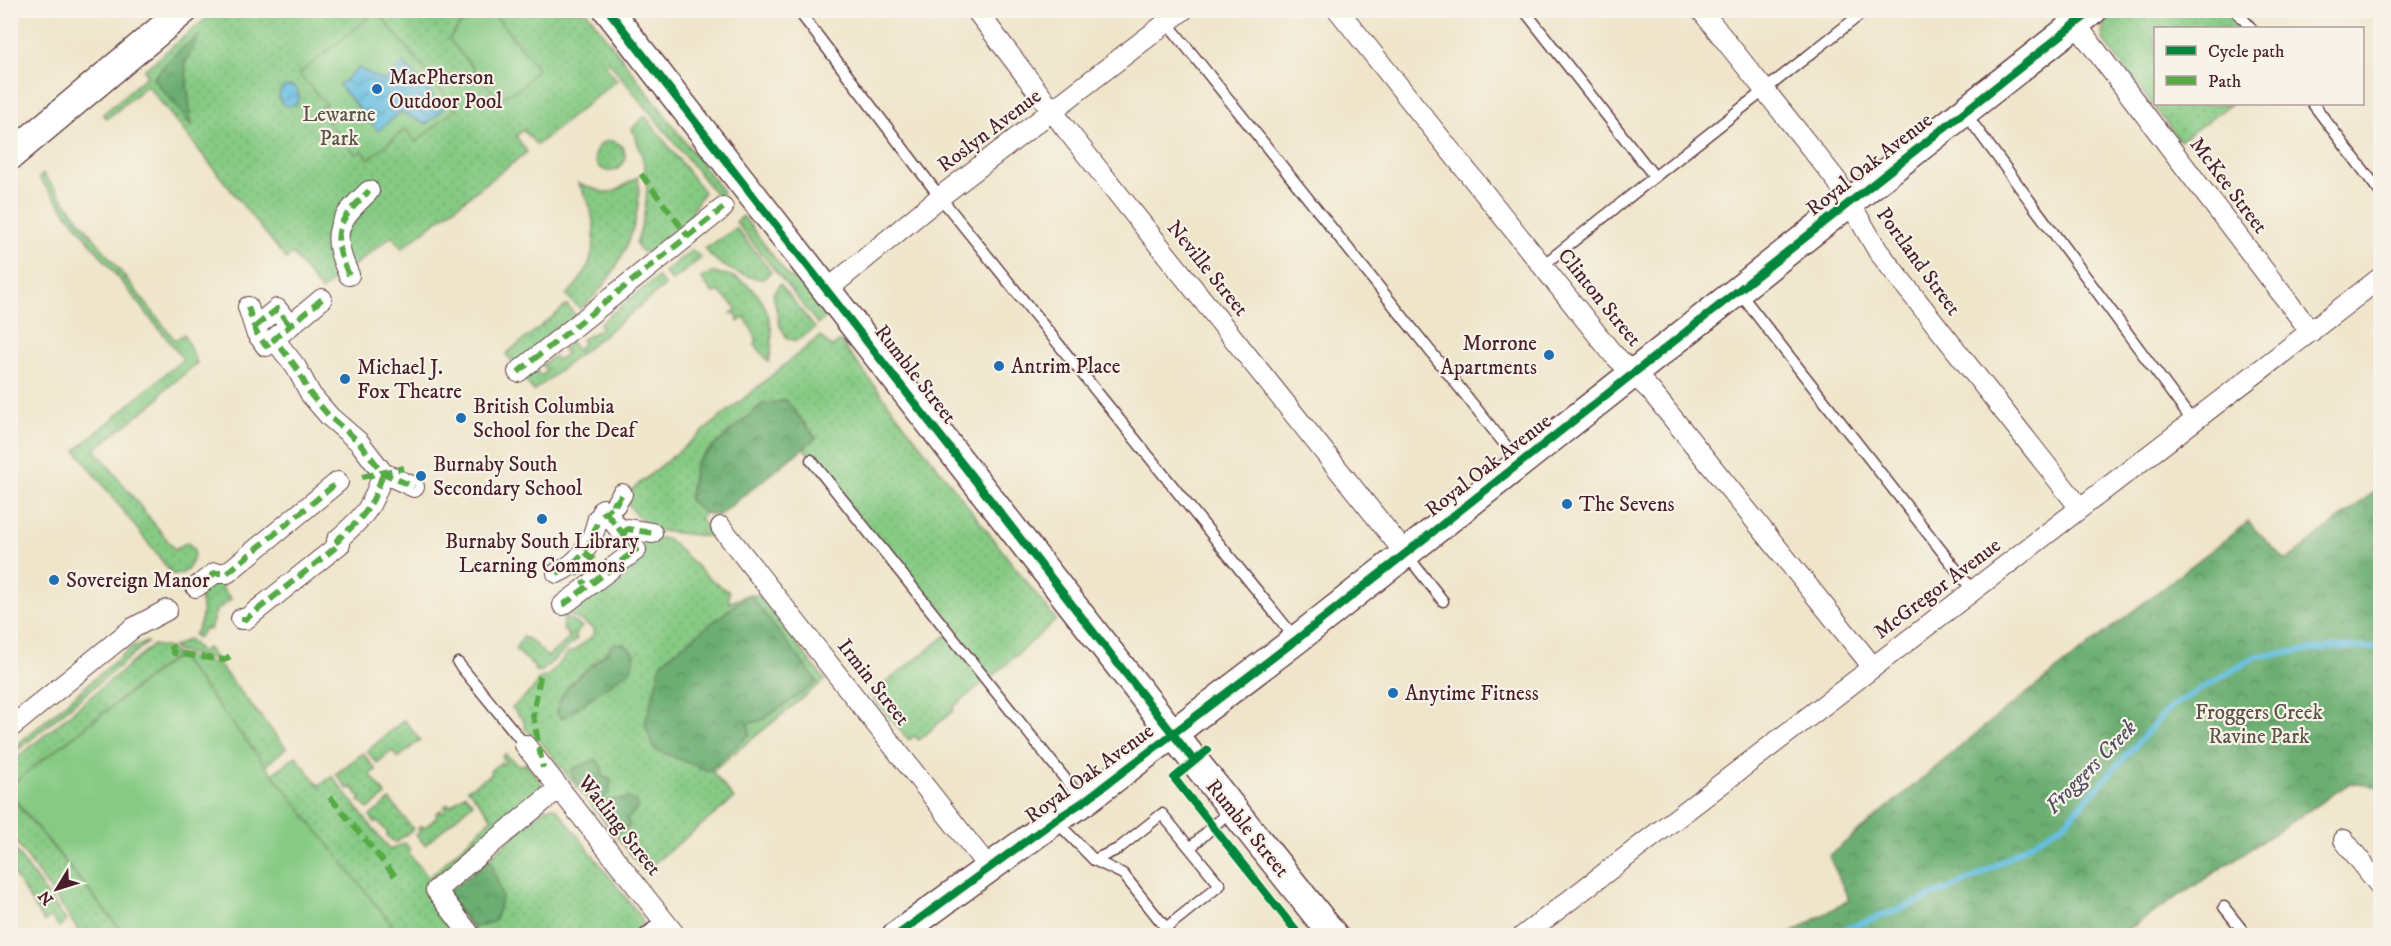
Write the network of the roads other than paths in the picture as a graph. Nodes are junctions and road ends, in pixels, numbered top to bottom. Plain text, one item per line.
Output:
1 (184, 10) edge
2 (608, 10) edge
3 (798, 10) edge
4 (976, 10) edge
5 (1182, 10) edge
6 (1338, 10) edge
7 (1524, 10) edge
8 (1701, 10) edge
9 (1866, 10) edge
10 (2235, 10) edge
11 (2078, 15) edge
12 (1162, 17) edge
13 (2251, 27) edge
14 (1764, 89) junction
15 (2314, 105) edge
16 (1052, 111) junction
17 (1964, 112) junction
18 (10, 156) edge
19 (1654, 176) junction
20 (369, 191) dead end
21 (2380, 192) edge
22 (940, 197) junction
23 (1848, 202) junction
24 (723, 208) dead end
25 (1543, 265) junction
26 (350, 274) dead end
27 (2380, 278) edge
28 (827, 290) junction
29 (1738, 291) junction
30 (322, 299) dead end
31 (248, 307) dead end
32 (255, 327) junction
33 (285, 332) junction
34 (2311, 332) junction
35 (518, 372) dead end
36 (1633, 374) junction
37 (2193, 422) junction
38 (811, 460) dead end
39 (1520, 463) junction
40 (404, 468) dead end
41 (383, 473) junction
42 (362, 477) dead end
43 (338, 482) dead end
44 (414, 487) dead end
45 (2080, 508) junction
46 (721, 527) dead end
47 (623, 533) junction
48 (652, 533) dead end
49 (1405, 553) junction
50 (572, 564) junction
51 (605, 570) junction
52 (587, 586) junction
53 (196, 587) dead end
54 (1973, 591) junction
55 (1443, 601) dead end
56 (563, 605) dead end
57 (167, 610) dead end
58 (241, 619) dead end
59 (1296, 640) junction
60 (458, 663) dead end
61 (1874, 667) junction
62 (10, 728) edge
63 (1173, 734) junction
64 (525, 745) joint
65 (559, 788) junction
66 (1083, 802) junction
67 (1232, 808) junction
68 (1055, 820) junction
69 (2344, 840) dead end
70 (1190, 848) junction
71 (1094, 860) junction
72 (989, 868) junction
73 (2380, 886) edge
74 (2224, 907) dead end
75 (663, 919) junction
76 (471, 936) edge
77 (643, 936) edge
78 (676, 936) edge
79 (896, 936) edge
80 (1334, 936) edge
81 (1522, 936) edge
82 (2247, 936) edge

1 - 18 street
2 - 28 street, Rumble Street
3 - 22 lane
4 - 16 street, Neville Street
5 - 12 street, Roslyn Avenue
6 - 25 street, Clinton Street
7 - 19 lane
8 - 14 street, Portland Street
9 - 14 lane
10 - 13 lane
11 - 17 street, Royal Oak Avenue
11 - 34 street, McKee Street
12 - 16 street, Roslyn Avenue
12 - 39 lane
14 - 19 lane
14 - 23 street, Portland Street
15 - 21 lane
16 - 22 street, Roslyn Avenue
16 - 49 street, Neville Street
17 - 23 street, Royal Oak Avenue
17 - 37 lane
19 - 25 lane
20 - 26 street
22 - 28 street, Roslyn Avenue
22 - 59 lane
23 - 29 street, Royal Oak Avenue
23 - 45 street, Portland Street
24 - 35 street
25 - 36 street, Clinton Street
27 - 34 street, McGregor Avenue
28 - 63 street, Rumble Street
29 - 36 street, Royal Oak Avenue
29 - 54 lane
30 - 33 street
31 - 32 street
32 - 33 street
32 - 33 street
33 - 41 street
34 - 37 street, McGregor Avenue
36 - 39 street, Royal Oak Avenue
36 - 61 street, Clinton Street
37 - 45 street, McGregor Avenue
38 - 66 lane
39 - 49 street, Royal Oak Avenue
40 - 41 street
41 - 42 street
41 - 44 street
41 - 58 street
43 - 53 street
45 - 54 street, McGregor Avenue
46 - 72 street, Irmin Street
47 - 48 street
47 - 50 street
47 - 51 street
49 - 55 lane
49 - 59 street, Royal Oak Avenue
50 - 51 street
50 - 52 street
51 - 52 street
52 - 56 street
54 - 61 street, McGregor Avenue
57 - 62 street
59 - 63 street, Royal Oak Avenue
60 - 64 lane
61 - 81 street, McGregor Avenue
63 - 66 street, Royal Oak Avenue
63 - 67 street, Rumble Street
64 - 65 street, Watling Street
65 - 75 street, Watling Street
65 - 76 street
66 - 68 street, Royal Oak Avenue
67 - 70 lane
67 - 80 street, Rumble Street
68 - 71 lane
68 - 72 street, Royal Oak Avenue
69 - 73 street
70 - 71 lane
70 - 71 lane
72 - 79 street, Royal Oak Avenue
74 - 82 lane
75 - 77 lane
75 - 78 street, Watling Street

